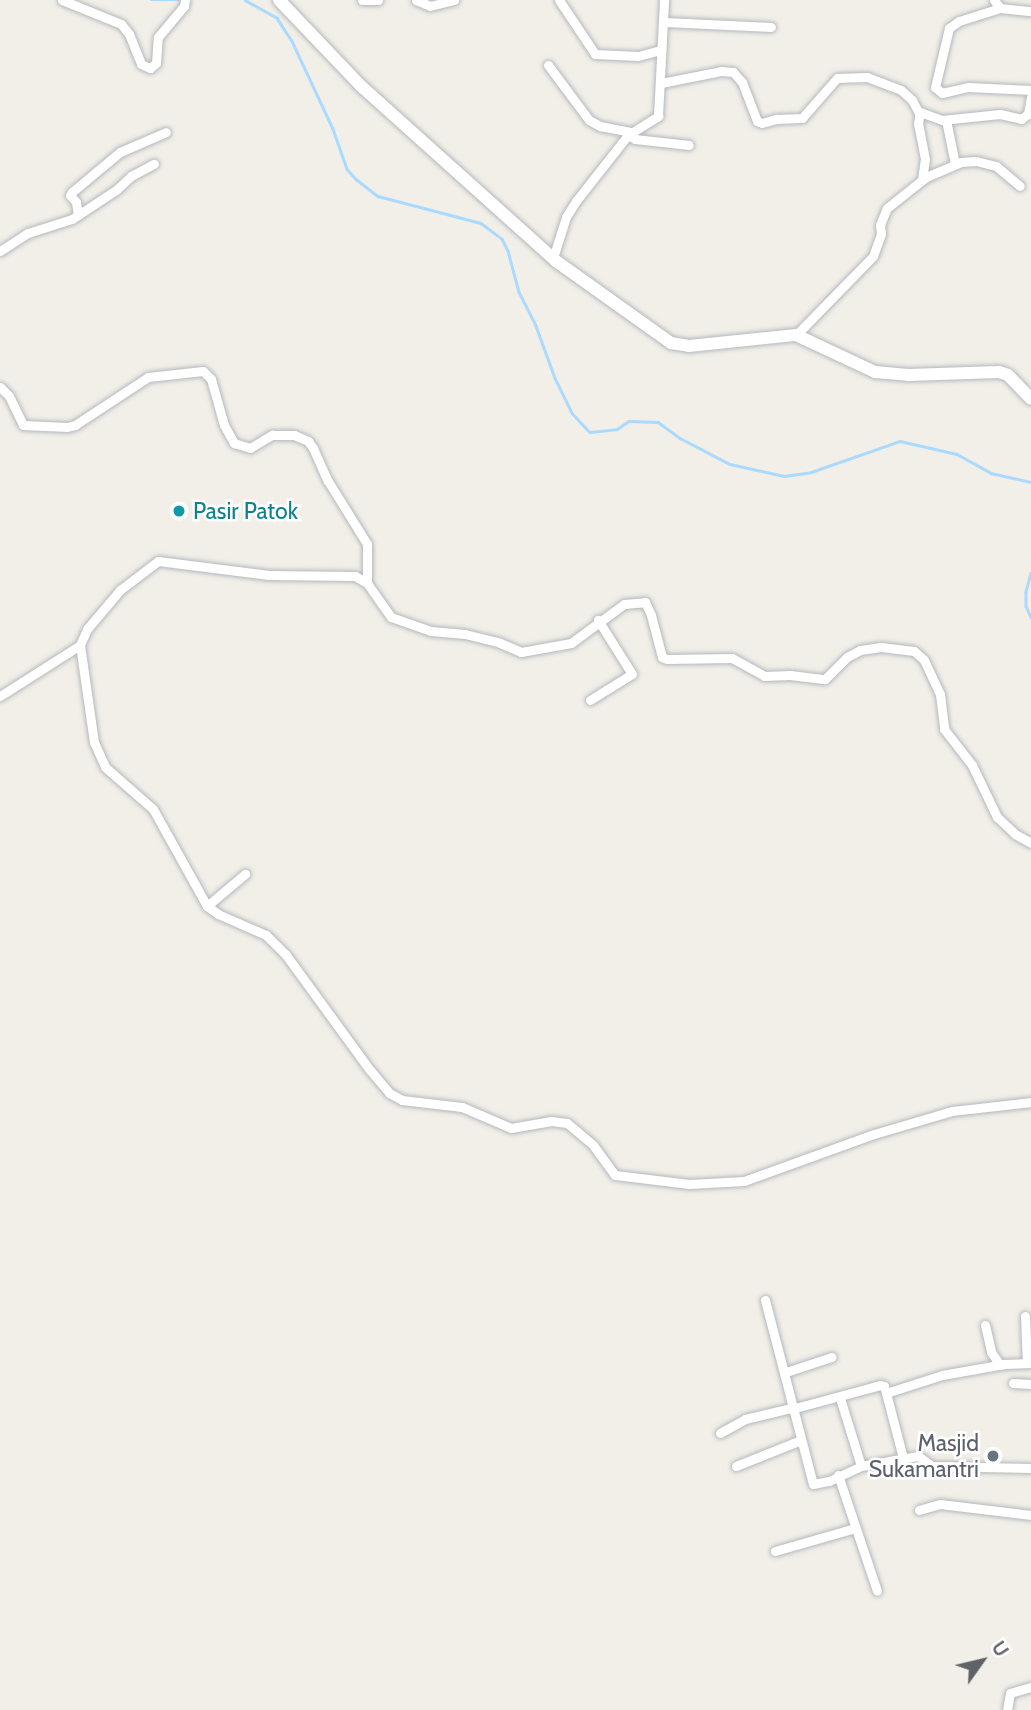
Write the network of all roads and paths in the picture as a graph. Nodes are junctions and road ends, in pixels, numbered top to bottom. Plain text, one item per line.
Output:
1 (62, 0) edge
2 (279, 0) edge
3 (362, 0) edge
4 (378, 0) edge
5 (416, 0) edge
6 (454, 0) edge
7 (559, 0) edge
8 (664, 0) edge
9 (185, 2) edge
10 (997, 4) edge
11 (1031, 11) edge
12 (665, 22) junction
13 (771, 27) dead end
14 (661, 50) junction
15 (548, 65) dead end
16 (662, 83) junction
17 (1031, 90) edge
18 (1031, 97) edge
19 (919, 113) junction
20 (946, 120) junction
21 (166, 132) dead end
22 (629, 134) junction
23 (689, 145) dead end
24 (154, 164) dead end
25 (955, 164) junction
26 (922, 180) junction
27 (1020, 186) dead end
28 (78, 215) junction
29 (0, 251) edge
30 (552, 258) junction
31 (796, 335) junction
32 (0, 387) edge
33 (1031, 399) edge
34 (366, 583) junction
35 (598, 620) junction
36 (79, 645) junction
37 (0, 696) edge
38 (590, 700) dead end
39 (1031, 843) edge
40 (245, 874) dead end
41 (207, 906) junction
42 (1031, 1102) edge
43 (765, 1300) dead end
44 (1025, 1316) dead end
45 (985, 1325) dead end
46 (832, 1357) dead end
47 (1029, 1363) edge
48 (1000, 1364) junction
49 (786, 1372) junction
50 (1013, 1383) dead end
51 (1031, 1384) edge
52 (886, 1393) junction
53 (840, 1398) junction
54 (795, 1408) junction
55 (720, 1433) dead end
56 (801, 1440) junction
57 (903, 1458) junction
58 (736, 1466) dead end
59 (861, 1466) junction
60 (1031, 1468) edge
61 (838, 1475) junction
62 (919, 1510) dead end
63 (1031, 1515) edge
64 (855, 1528) junction
65 (775, 1551) dead end
66 (877, 1591) dead end
67 (1031, 1687) edge
68 (1007, 1710) edge

1 - 9 street
2 - 30 street
3 - 4 street
5 - 6 street
7 - 14 street
8 - 12 street
10 - 11 street
10 - 17 street
12 - 13 street
12 - 14 street
14 - 16 street
15 - 22 street
16 - 19 street
16 - 22 street
18 - 20 street
19 - 20 street
19 - 26 street
20 - 25 street
21 - 28 street
22 - 23 street
22 - 30 street
24 - 28 street
25 - 26 street
25 - 27 street
26 - 31 street
28 - 29 street
30 - 31 street
31 - 33 street
32 - 34 street
34 - 35 street
34 - 36 street
35 - 38 street
35 - 39 street
36 - 37 street
36 - 41 street
40 - 41 street
41 - 42 street
43 - 49 street
44 - 47 street
45 - 48 street
46 - 49 street
47 - 48 street
48 - 52 street
49 - 54 street
50 - 51 street
52 - 53 street
52 - 57 street
53 - 54 street
53 - 59 street
54 - 55 street
54 - 56 street
56 - 58 street
56 - 61 street
57 - 59 street
57 - 60 street
59 - 61 street
61 - 64 street
62 - 63 street
64 - 65 street
64 - 66 street
67 - 68 street

